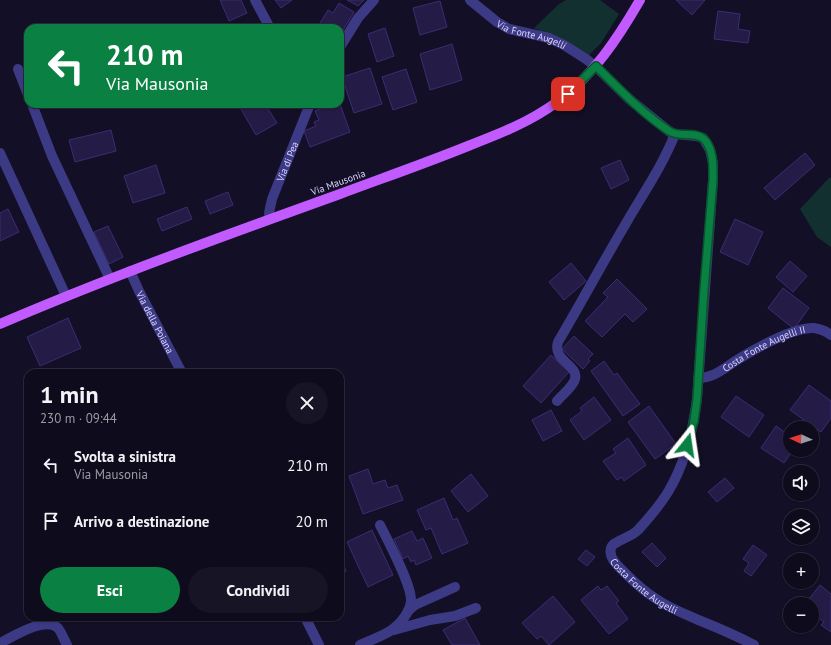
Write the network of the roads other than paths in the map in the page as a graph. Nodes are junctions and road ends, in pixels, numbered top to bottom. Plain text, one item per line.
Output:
1 (255, 0) edge
2 (374, 0) edge
3 (470, 0) edge
4 (640, 0) edge
5 (268, 24) edge
6 (344, 41) edge
7 (596, 66) junction
8 (18, 69) dead end
9 (24, 85) edge
10 (34, 108) edge
11 (308, 108) edge
12 (675, 134) junction
13 (0, 153) edge
14 (270, 219) junction
15 (130, 271) junction
16 (110, 279) junction
17 (66, 296) junction
18 (0, 324) edge
19 (831, 334) edge
20 (180, 369) edge
21 (698, 378) junction
22 (557, 401) dead end
23 (380, 525) dead end
24 (455, 587) dead end
25 (476, 608) dead end
26 (408, 611) junction
27 (307, 621) edge
28 (392, 630) junction
29 (0, 643) edge
30 (67, 645) edge
31 (319, 645) edge
32 (360, 645) edge
33 (754, 645) edge

1 - 5 street
2 - 6 street
3 - 7 street, Via Fonte Augelli
4 - 7 main road, Via Mausonia
7 - 12 street, Costa Fonte Augelli
7 - 14 main road, Via Mausonia
8 - 9 street
10 - 16 street
11 - 14 street, Via di Pea
12 - 21 street, Costa Fonte Augelli
12 - 22 street
13 - 17 street
14 - 15 main road, Via Mausonia
15 - 16 main road, Via Mausonia
15 - 20 street, Via della Poiana
16 - 17 main road, Via Mausonia
17 - 18 main road, Via Mausonia
19 - 21 street, Costa Fonte Augelli II
21 - 33 street, Costa Fonte Augelli
23 - 26 street
24 - 26 street
25 - 28 street
26 - 28 street
27 - 31 street
28 - 32 street
29 - 30 street

